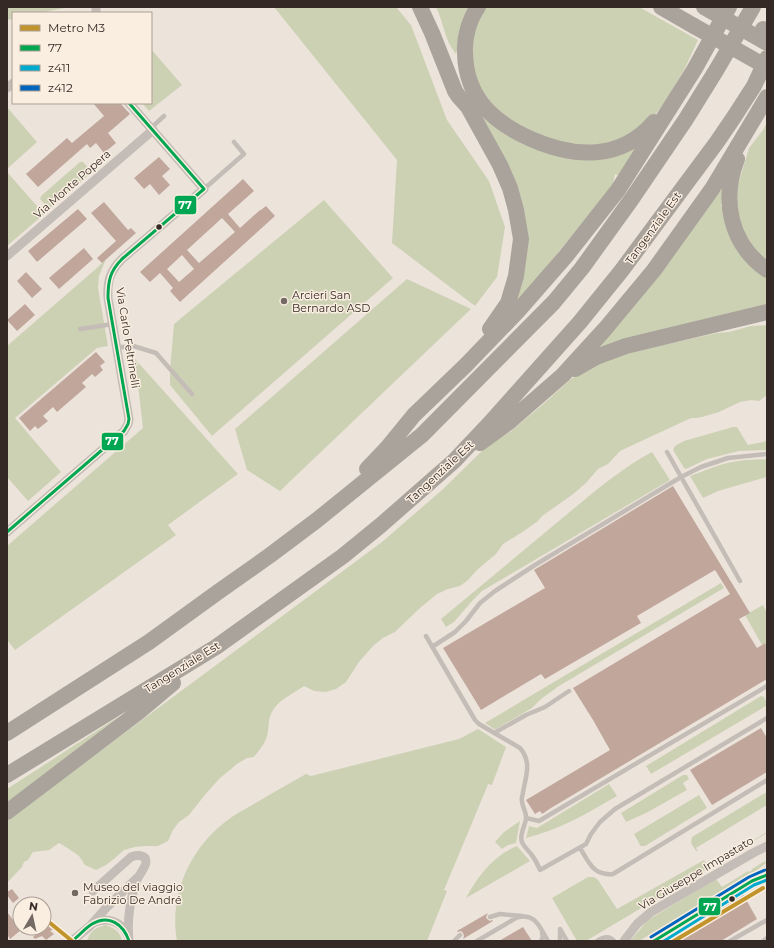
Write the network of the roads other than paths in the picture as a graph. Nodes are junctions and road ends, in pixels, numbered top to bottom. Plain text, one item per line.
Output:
1 (420, 7) edge
2 (429, 7) edge
3 (478, 7) edge
4 (661, 7) edge
5 (681, 7) edge
6 (724, 7) edge
7 (728, 7) edge
8 (753, 7) edge
9 (700, 14) edge
10 (767, 31) edge
11 (767, 43) edge
12 (767, 57) edge
13 (767, 67) edge
14 (694, 70) junction
15 (767, 97) edge
16 (130, 104) edge
17 (767, 106) edge
18 (468, 107) junction
19 (164, 116) dead end
20 (152, 129) junction
21 (234, 142) dead end
22 (204, 188) junction
23 (7, 256) edge
24 (767, 270) edge
25 (767, 312) edge
26 (113, 324) junction
27 (80, 329) dead end
28 (117, 347) junction
29 (466, 365) junction
30 (563, 375) junction
31 (192, 394) dead end
32 (667, 452) dead end
33 (767, 454) edge
34 (454, 461) junction
35 (681, 477) junction
36 (317, 520) junction
37 (7, 532) edge
38 (740, 581) dead end
39 (426, 636) dead end
40 (216, 647) junction
41 (432, 647) junction
42 (767, 686) edge
43 (569, 691) dead end
44 (767, 718) edge
45 (7, 733) edge
46 (494, 733) junction
47 (7, 775) edge
48 (767, 780) edge
49 (7, 812) edge
50 (526, 818) junction
51 (767, 846) edge
52 (580, 848) junction
53 (767, 867) edge
54 (764, 876) edge
55 (138, 877) junction
56 (752, 881) junction
57 (93, 891) dead end
58 (522, 916) junction
59 (490, 917) dead end
60 (767, 920) edge
61 (90, 926) junction
62 (542, 931) junction
63 (460, 935) dead end
64 (767, 938) edge
65 (72, 941) edge
66 (82, 941) edge
67 (129, 941) edge
68 (454, 941) edge
69 (477, 941) edge
70 (541, 941) edge
71 (548, 941) edge
72 (560, 941) edge
73 (567, 941) edge
74 (597, 941) edge
75 (614, 941) edge
76 (624, 941) edge
77 (654, 941) edge
78 (730, 941) edge
79 (762, 941) edge

1 - 18 highway
2 - 18 highway
3 - 14 highway
4 - 9 highway
5 - 9 highway
6 - 10 highway
7 - 14 highway
8 - 36 highway
9 - 11 highway, bridge
9 - 12 highway
9 - 13 highway, bridge
12 - 34 highway, Tangenziale Est
14 - 29 highway
15 - 30 highway
16 - 20 street
17 - 24 highway
18 - 29 highway
19 - 20 lane
20 - 22 street
20 - 23 street, Via Monte Popera
21 - 22 lane, Via Carlo Feltrinelli
22 - 26 street, Via Carlo Feltrinelli
25 - 30 highway
26 - 27 lane
26 - 28 street, Via Carlo Feltrinelli
28 - 31 lane
28 - 37 street, Via Carlo Feltrinelli
29 - 36 highway
30 - 34 highway
32 - 35 lane
33 - 35 lane
34 - 40 highway, Tangenziale Est
35 - 38 lane
35 - 41 lane
36 - 45 highway
39 - 41 lane
40 - 47 highway, Tangenziale Est
40 - 49 highway
41 - 46 lane
42 - 50 lane
43 - 46 lane
44 - 52 lane
46 - 50 lane
48 - 52 lane
50 - 52 lane
51 - 76 street, Via Giuseppe Impastato
53 - 56 street
54 - 56 street
55 - 57 street
55 - 61 street
55 - 67 street
56 - 77 street
58 - 59 lane
58 - 62 lane
58 - 69 lane
60 - 78 lane
61 - 65 street
61 - 66 street
61 - 67 street
62 - 70 lane
62 - 71 lane
63 - 68 lane
64 - 79 lane
72 - 73 lane
74 - 75 lane

